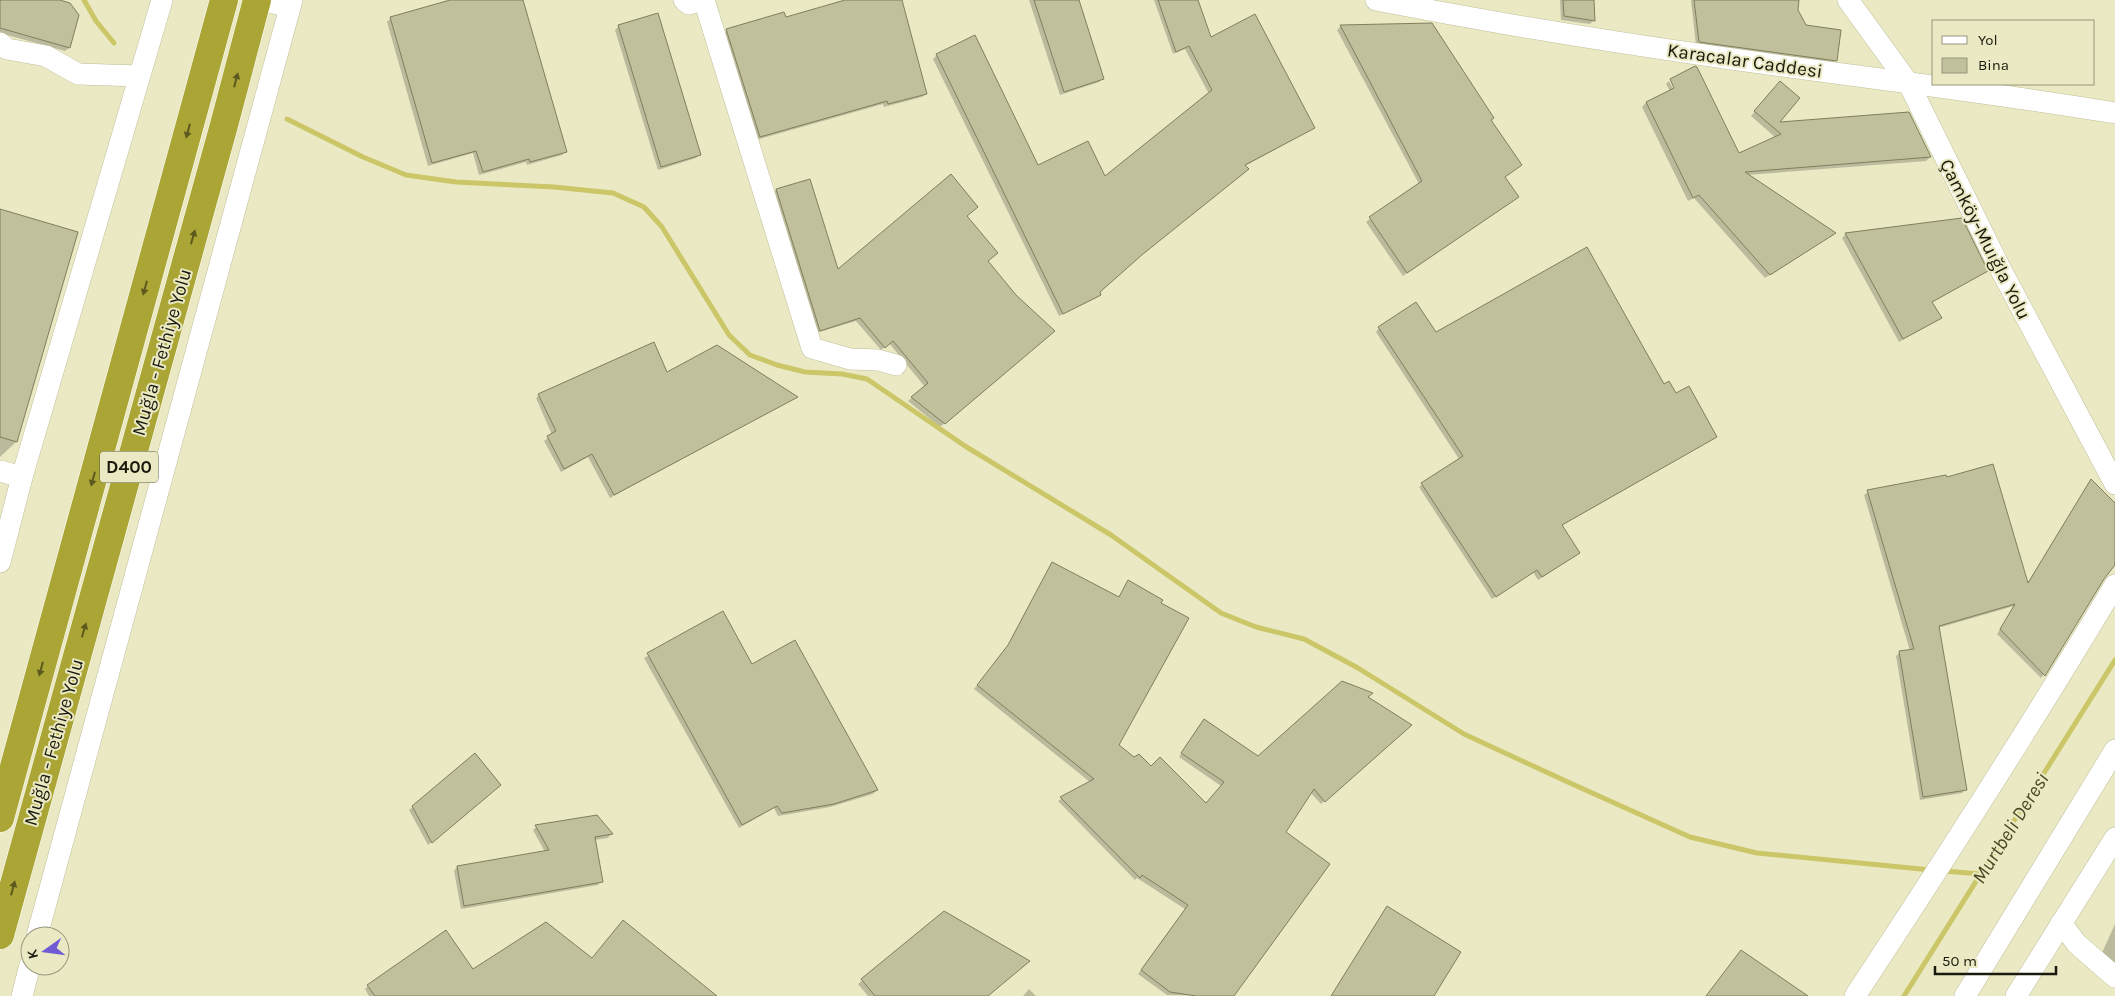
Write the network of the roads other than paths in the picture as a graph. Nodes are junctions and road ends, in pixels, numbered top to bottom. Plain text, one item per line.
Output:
1 (162, 0) edge
2 (224, 0) edge
3 (257, 0) edge
4 (261, 0) edge
5 (684, 0) edge
6 (703, 0) edge
7 (1376, 0) edge
8 (1851, 1) edge
9 (291, 3) edge
10 (0, 43) edge
11 (139, 76) junction
12 (1909, 84) junction
13 (2115, 113) edge
14 (896, 365) dead end
15 (0, 471) edge
16 (22, 477) junction
17 (2115, 484) edge
18 (0, 562) edge
19 (2115, 585) edge
20 (2115, 750) edge
21 (0, 818) edge
22 (2115, 838) edge
23 (2061, 923) junction
24 (40, 926) edge
25 (0, 934) edge
26 (27, 976) edge
27 (2115, 977) edge
28 (22, 996) edge
29 (1855, 996) edge
30 (1965, 996) edge
31 (2016, 996) edge

1 - 11 street
2 -> 21 highway, Muğla - Fethiye Yolu / D400
25 -> 3 highway, Muğla - Fethiye Yolu / D400
4 - 9 street
5 - 6 street
6 - 14 street
7 - 12 street, Karacalar Caddesi
8 - 12 street, Çamköy-Muığla Yolu
9 - 24 street
10 - 11 street
11 - 16 street
12 - 13 street, Karacalar Caddesi
12 - 17 street, Çamköy-Muığla Yolu
15 - 16 street
16 - 18 street
19 - 29 street
20 - 30 street
22 - 23 street
23 - 27 street
23 - 31 street
26 - 28 street

